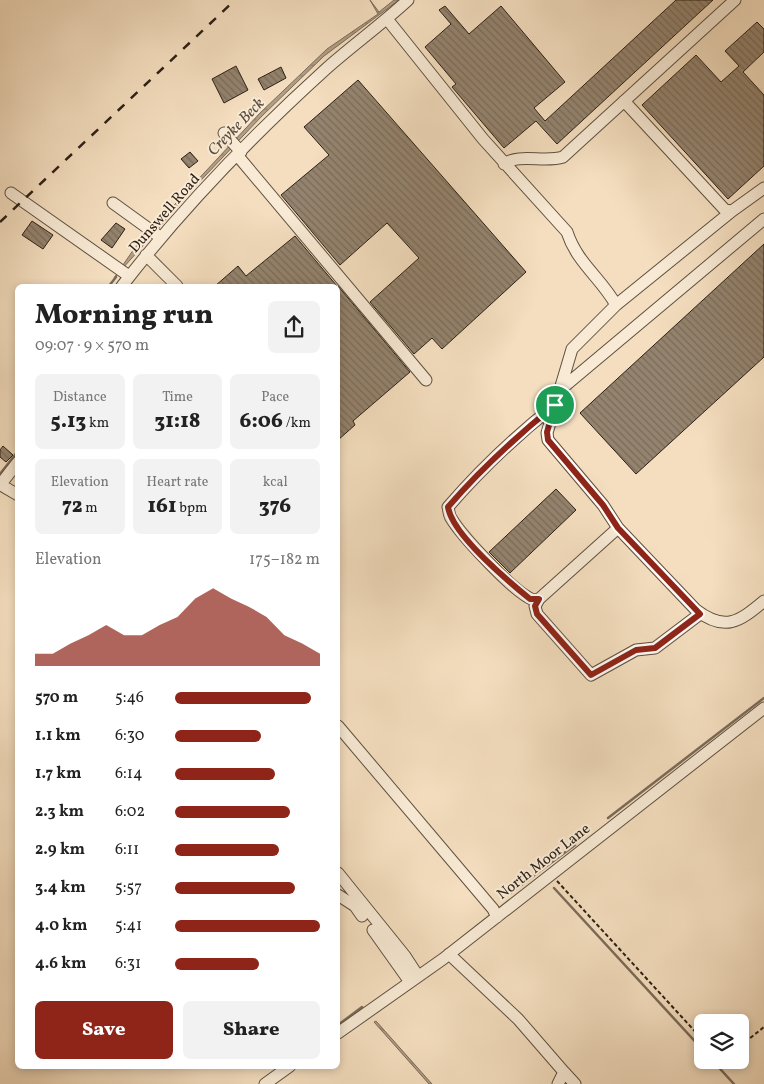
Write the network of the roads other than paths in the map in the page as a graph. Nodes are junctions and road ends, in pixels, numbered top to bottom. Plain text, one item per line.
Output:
1 (408, 0) edge
2 (735, 0) edge
3 (387, 19) junction
4 (624, 101) junction
5 (234, 145) junction
6 (504, 164) junction
7 (764, 188) edge
8 (11, 193) dead end
9 (113, 203) dead end
10 (732, 211) junction
11 (764, 220) edge
12 (155, 233) junction
13 (146, 255) junction
14 (124, 272) junction
15 (122, 284) edge
16 (175, 284) edge
17 (616, 305) junction
18 (426, 380) dead end
19 (560, 390) junction
20 (555, 405) junction
21 (15, 466) edge
22 (0, 485) edge
23 (15, 493) edge
24 (618, 528) junction
25 (539, 599) junction
26 (764, 601) edge
27 (700, 614) junction
28 (764, 708) edge
29 (340, 728) edge
30 (340, 875) edge
31 (340, 896) edge
32 (497, 916) junction
33 (449, 954) junction
34 (414, 979) junction
35 (340, 1032) edge
36 (286, 1069) edge
37 (564, 1072) junction
38 (265, 1084) edge
39 (558, 1084) edge
40 (575, 1084) edge

1 - 3 street, Dunswell Road
2 - 4 street
3 - 5 street, Dunswell Road
3 - 6 street
4 - 6 street
4 - 10 street
5 - 12 street, Dunswell Road
5 - 18 street
6 - 17 street
7 - 10 street
8 - 14 street
9 - 12 street
10 - 17 street
11 - 19 street
12 - 13 street, Dunswell Road
13 - 14 street, Dunswell Road
13 - 16 street
14 - 15 street, Dunswell Road
17 - 19 street
19 - 20 street
20 - 24 street
20 - 25 street
21 - 22 street
22 - 23 street
24 - 25 street
24 - 27 street
25 - 27 street
26 - 27 street
28 - 32 street, North Moor Lane
29 - 32 street
30 - 34 street
31 - 34 street
32 - 33 street, North Moor Lane
33 - 34 street, North Moor Lane
33 - 37 street
34 - 35 street, North Moor Lane
36 - 38 street
37 - 39 street
37 - 40 street

